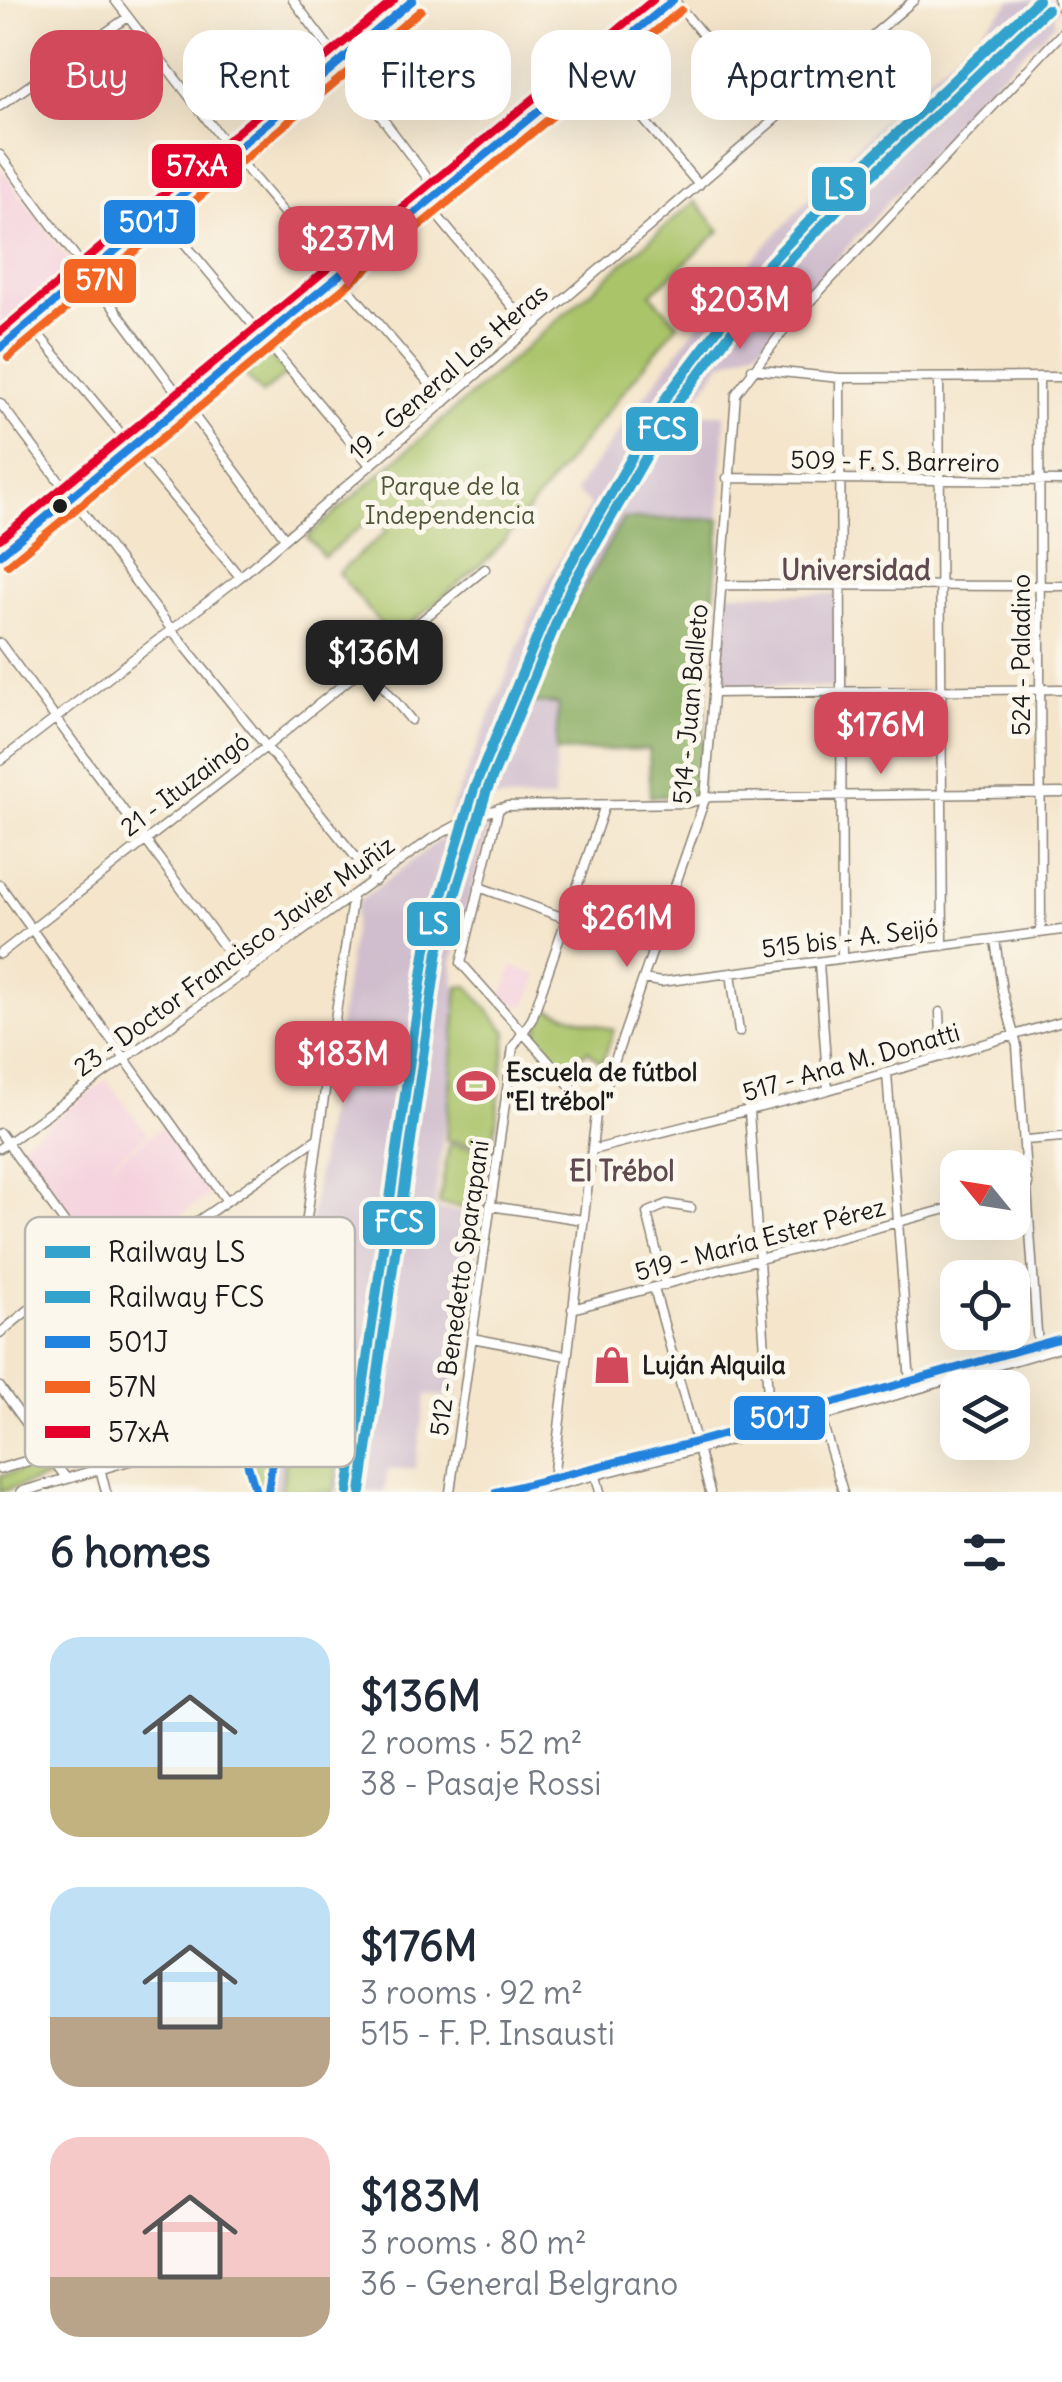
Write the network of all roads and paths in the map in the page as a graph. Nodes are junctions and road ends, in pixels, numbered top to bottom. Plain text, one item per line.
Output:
1 (116, 0) edge
2 (293, 0) edge
3 (413, 0) edge
4 (674, 0) edge
5 (914, 0) edge
6 (1058, 0) edge
7 (1062, 8) edge
8 (128, 17) junction
9 (636, 30) edge
10 (699, 30) edge
11 (879, 30) edge
12 (1062, 32) edge
13 (340, 62) junction
14 (0, 106) edge
15 (531, 115) edge
16 (644, 120) edge
17 (773, 120) edge
18 (232, 152) junction
19 (0, 155) edge
20 (699, 185) junction
21 (438, 192) junction
22 (426, 202) junction
23 (161, 215) junction
24 (88, 275) junction
25 (337, 276) junction
26 (29, 324) junction
27 (529, 327) junction
28 (265, 338) junction
29 (0, 348) edge
30 (752, 368) junction
31 (1062, 377) edge
32 (840, 378) junction
33 (1039, 378) junction
34 (939, 379) junction
35 (445, 402) junction
36 (0, 403) edge
37 (184, 405) junction
38 (132, 447) junction
39 (370, 465) junction
40 (727, 478) junction
41 (1062, 481) edge
42 (840, 482) junction
43 (942, 482) junction
44 (1038, 482) junction
45 (71, 497) junction
46 (285, 538) junction
47 (0, 555) edge
48 (485, 569) dead end
49 (240, 577) junction
50 (721, 585) junction
51 (842, 586) junction
52 (941, 586) junction
53 (1062, 586) edge
54 (1042, 587) junction
55 (172, 630) junction
56 (0, 643) edge
57 (366, 666) junction
58 (1041, 689) junction
59 (1062, 690) edge
60 (942, 691) junction
61 (714, 692) junction
62 (843, 692) junction
63 (57, 717) junction
64 (411, 720) dead end
65 (266, 747) junction
66 (0, 761) edge
67 (1042, 794) junction
68 (1062, 794) edge
69 (944, 795) junction
70 (842, 796) junction
71 (705, 799) junction
72 (605, 805) junction
73 (499, 808) junction
74 (146, 838) junction
75 (375, 881) junction
76 (0, 885) edge
77 (479, 887) junction
78 (352, 900) junction
79 (567, 920) junction
80 (31, 928) junction
81 (1062, 930) edge
82 (1041, 932) junction
83 (995, 939) junction
84 (943, 946) junction
85 (653, 950) junction
86 (0, 954) edge
87 (842, 958) junction
88 (819, 962) junction
89 (245, 974) junction
90 (731, 974) junction
91 (643, 979) junction
92 (940, 1012) dead end
93 (1062, 1021) edge
94 (519, 1032) junction
95 (739, 1032) dead end
96 (1014, 1036) junction
97 (942, 1057) junction
98 (125, 1059) junction
99 (887, 1073) junction
100 (828, 1090) junction
101 (750, 1111) junction
102 (596, 1115) junction
103 (0, 1133) edge
104 (1062, 1136) edge
105 (320, 1138) junction
106 (1026, 1140) junction
107 (4, 1146) edge
108 (592, 1150) junction
109 (1026, 1150) edge
110 (228, 1201) junction
111 (490, 1206) junction
112 (691, 1208) dead end
113 (940, 1211) edge
114 (1030, 1214) edge
115 (58, 1217) edge
116 (205, 1217) edge
117 (308, 1217) edge
118 (583, 1220) junction
119 (896, 1224) junction
120 (757, 1262) junction
121 (665, 1286) junction
122 (654, 1288) junction
123 (572, 1308) junction
124 (25, 1313) edge
125 (0, 1333) edge
126 (472, 1338) junction
127 (1062, 1338) edge
128 (1062, 1346) edge
129 (1039, 1348) junction
130 (566, 1356) junction
131 (910, 1386) junction
132 (0, 1387) edge
133 (819, 1412) junction
134 (25, 1421) edge
135 (770, 1426) junction
136 (697, 1446) junction
137 (25, 1462) edge
138 (58, 1467) edge
139 (103, 1467) edge
140 (249, 1467) edge
141 (271, 1467) edge
142 (100, 1468) junction
143 (0, 1469) edge
144 (596, 1473) junction
145 (66, 1478) junction
146 (554, 1482) junction
147 (522, 1490) edge
148 (21, 1492) edge
149 (106, 1492) edge
150 (256, 1492) edge
151 (268, 1492) edge
152 (450, 1492) edge
153 (496, 1492) edge
154 (600, 1492) edge
155 (710, 1492) edge
156 (843, 1492) edge

1 - 8 street
2 - 13 street
3 - 13 street
4 - 9 street
4 - 10 street
5 - 11 street, 19 - General Las Heras
6 - 7 street
8 - 14 street
8 - 18 street
12 - 30 street, 514 - Juan Balleto
13 - 18 street
13 - 21 street
15 - 21 street
16 - 20 street
17 - 20 street, 19 - General Las Heras
18 - 23 street
18 - 25 street
19 - 24 street
20 - 27 street, 19 - General Las Heras
21 - 22 street
22 - 25 street
22 - 27 street
23 - 24 street
23 - 28 street
24 - 26 street
24 - 37 street
25 - 28 street
25 - 35 street
26 - 29 street
26 - 38 street
27 - 35 street, 19 - General Las Heras
28 - 37 street
28 - 39 street
30 - 32 street
30 - 40 street, 514 - Juan Balleto
31 - 33 street
32 - 34 street
32 - 42 street
33 - 34 street
33 - 44 street, 524 - Paladino
34 - 43 street
35 - 39 street, 19 - General Las Heras
36 - 45 street
37 - 38 street
37 - 46 street
38 - 45 street
38 - 49 street
39 - 46 street, 19 - General Las Heras
40 - 42 street, 509 - F. S. Barreiro
40 - 50 street, 514 - Juan Balleto
41 - 44 street, 509 - F. S. Barreiro
42 - 43 street, 509 - F. S. Barreiro
42 - 51 street
43 - 44 street, 509 - F. S. Barreiro
43 - 52 street
44 - 54 street, 524 - Paladino
45 - 47 street
45 - 55 street
46 - 49 street, 19 - General Las Heras
48 - 57 street, 21 - Ituzaingó
49 - 55 street, 19 - General Las Heras
50 - 51 street
50 - 61 street, 514 - Juan Balleto
51 - 52 street
51 - 62 street
52 - 54 street
52 - 60 street
53 - 54 street
54 - 58 street, 524 - Paladino
55 - 63 street, 19 - General Las Heras
55 - 65 street
56 - 63 street
57 - 64 street
57 - 65 street, 21 - Ituzaingó
58 - 59 street
58 - 60 street
58 - 67 street, 524 - Paladino
60 - 62 street
60 - 69 street
61 - 62 street
61 - 71 street, 514 - Juan Balleto
62 - 70 street
63 - 66 street, 19 - General Las Heras
63 - 74 street
65 - 74 street, 21 - Ituzaingó
65 - 75 street
67 - 68 street
67 - 69 street
67 - 82 street, 524 - Paladino
69 - 70 street
69 - 84 street
70 - 71 street
70 - 87 street
71 - 72 street
71 - 85 street, 514 - Juan Balleto
72 - 73 street
72 - 79 street, 512 - Benedetto Sparapani
73 - 75 street, 23 - Doctor Francisco Javier Muñiz
73 - 77 street
74 - 80 street, 21 - Ituzaingó
74 - 89 street
75 - 78 street, 23 - Doctor Francisco Javier Muñiz
76 - 80 street
77 - 79 street
77 - 94 street
78 - 89 street, 23 - Doctor Francisco Javier Muñiz
78 - 105 street
79 - 85 street
79 - 94 street, 512 - Benedetto Sparapani
80 - 86 street, 21 - Ituzaingó
80 - 98 street
81 - 82 street, 515 bis - A. Seijó
82 - 83 street, 515 bis - A. Seijó
83 - 84 street, 515 bis - A. Seijó
83 - 96 street
84 - 87 street, 515 bis - A. Seijó
85 - 91 street, 514 - Juan Balleto
87 - 88 street, 515 bis - A. Seijó
88 - 90 street, 515 bis - A. Seijó
88 - 100 street
89 - 98 street, 23 - Doctor Francisco Javier Muñiz
90 - 91 street, 515 bis - A. Seijó
90 - 95 street
91 - 102 street, 514 - Juan Balleto
92 - 97 street
93 - 96 street, 517 - Ana M. Donatti
94 - 102 street
94 - 111 street, 512 - Benedetto Sparapani
96 - 97 street, 517 - Ana M. Donatti
96 - 106 street
97 - 99 street, 517 - Ana M. Donatti
98 - 107 street, 23 - Doctor Francisco Javier Muñiz
98 - 110 street
99 - 100 street, 517 - Ana M. Donatti
99 - 119 street
100 - 101 street, 517 - Ana M. Donatti
101 - 108 street, 517 - Ana M. Donatti
101 - 120 street
102 - 108 street, 514 - Juan Balleto
103 - 107 street
104 - 106 street
105 - 110 street
105 - 117 street
106 - 109 street
107 - 115 street
108 - 118 street, 514 - Juan Balleto
110 - 116 street
111 - 118 street
111 - 126 street, 512 - Benedetto Sparapani
112 - 121 street
113 - 119 street, 519 - María Ester Pérez
114 - 129 street
118 - 123 street, 514 - Juan Balleto
119 - 120 street, 519 - María Ester Pérez
119 - 131 street
120 - 121 street, 519 - María Ester Pérez
120 - 135 street
121 - 122 street, 519 - María Ester Pérez
122 - 123 street, 519 - María Ester Pérez
122 - 136 street
123 - 130 street, 514 - Juan Balleto
124 - 125 street
126 - 130 street
126 - 152 street, 512 - Benedetto Sparapani
127 - 129 main road
128 - 129 main road
129 - 131 main road
130 - 146 street, 514 - Juan Balleto
131 - 133 main road
132 - 134 street
133 - 135 main road
133 - 156 street
135 - 136 main road
136 - 144 main road
136 - 155 street
137 - 143 main road
138 - 145 street
139 - 142 main road
140 - 150 main road
141 - 151 main road
142 - 145 main road
142 - 149 street
144 - 146 main road
144 - 154 street
145 - 148 main road
146 - 147 main road
147 - 153 main road

